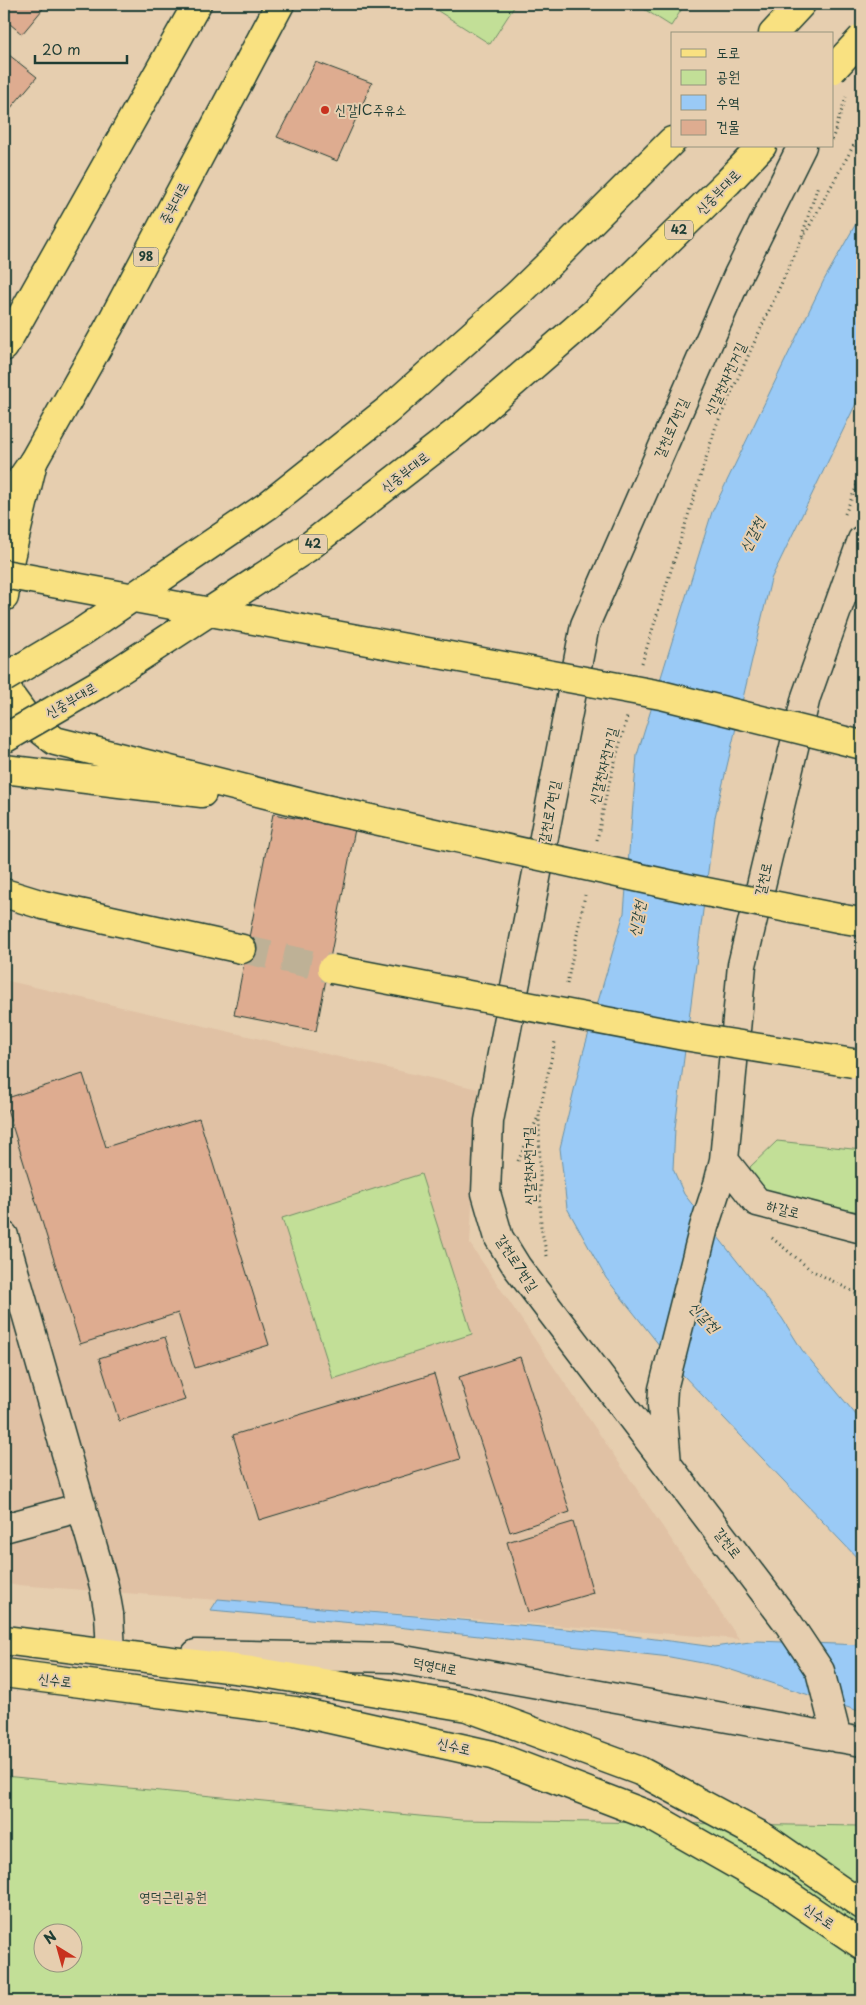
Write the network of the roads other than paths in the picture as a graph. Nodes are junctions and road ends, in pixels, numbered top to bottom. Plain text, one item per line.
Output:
1 (197, 4) edge
2 (280, 4) edge
3 (801, 4) edge
4 (862, 26) edge
5 (775, 32) edge
6 (862, 38) edge
7 (834, 68) edge
8 (834, 82) edge
9 (671, 142) edge
10 (760, 148) edge
11 (801, 148) edge
12 (4, 348) edge
13 (34, 462) junction
14 (4, 504) edge
15 (862, 540) edge
16 (4, 574) edge
17 (4, 597) edge
18 (4, 669) edge
19 (4, 678) edge
20 (4, 739) edge
21 (862, 745) edge
22 (4, 768) edge
23 (325, 809) junction
24 (4, 893) edge
25 (853, 921) edge
26 (242, 949) tunnel mouth
27 (332, 969) tunnel mouth
28 (860, 1064) edge
29 (724, 1160) junction
30 (862, 1229) edge
31 (4, 1236) edge
32 (667, 1464) junction
33 (82, 1507) junction
34 (4, 1528) edge
35 (4, 1627) edge
36 (4, 1640) edge
37 (111, 1652) junction
38 (4, 1673) edge
39 (849, 1740) edge
40 (862, 1905) edge
41 (862, 1945) edge

1 - 12 main road
2 - 13 main road, 중부대로 / 98
3 - 5 main road
4 - 8 street
6 - 7 main road, bridge
9 - 19 main road, bridge
10 - 20 main road, 신중부대로 / 42, bridge
11 - 32 street, 갈천로7번길
13 - 14 main road, 중부대로 / 98
13 - 17 main road
15 - 29 street, 갈천로
16 - 21 main road, bridge
18 - 23 main road
22 - 23 main road
23 - 25 main road, bridge
24 - 26 main road
27 - 28 main road, bridge
29 - 30 street, 하갈로
29 - 32 street, 갈천로
31 - 33 street
32 - 39 street, 갈천로
33 - 34 street
33 - 37 street
35 - 37 street, 덕영대로
36 - 40 main road
37 - 39 street, 덕영대로
38 - 41 main road, 신수로

